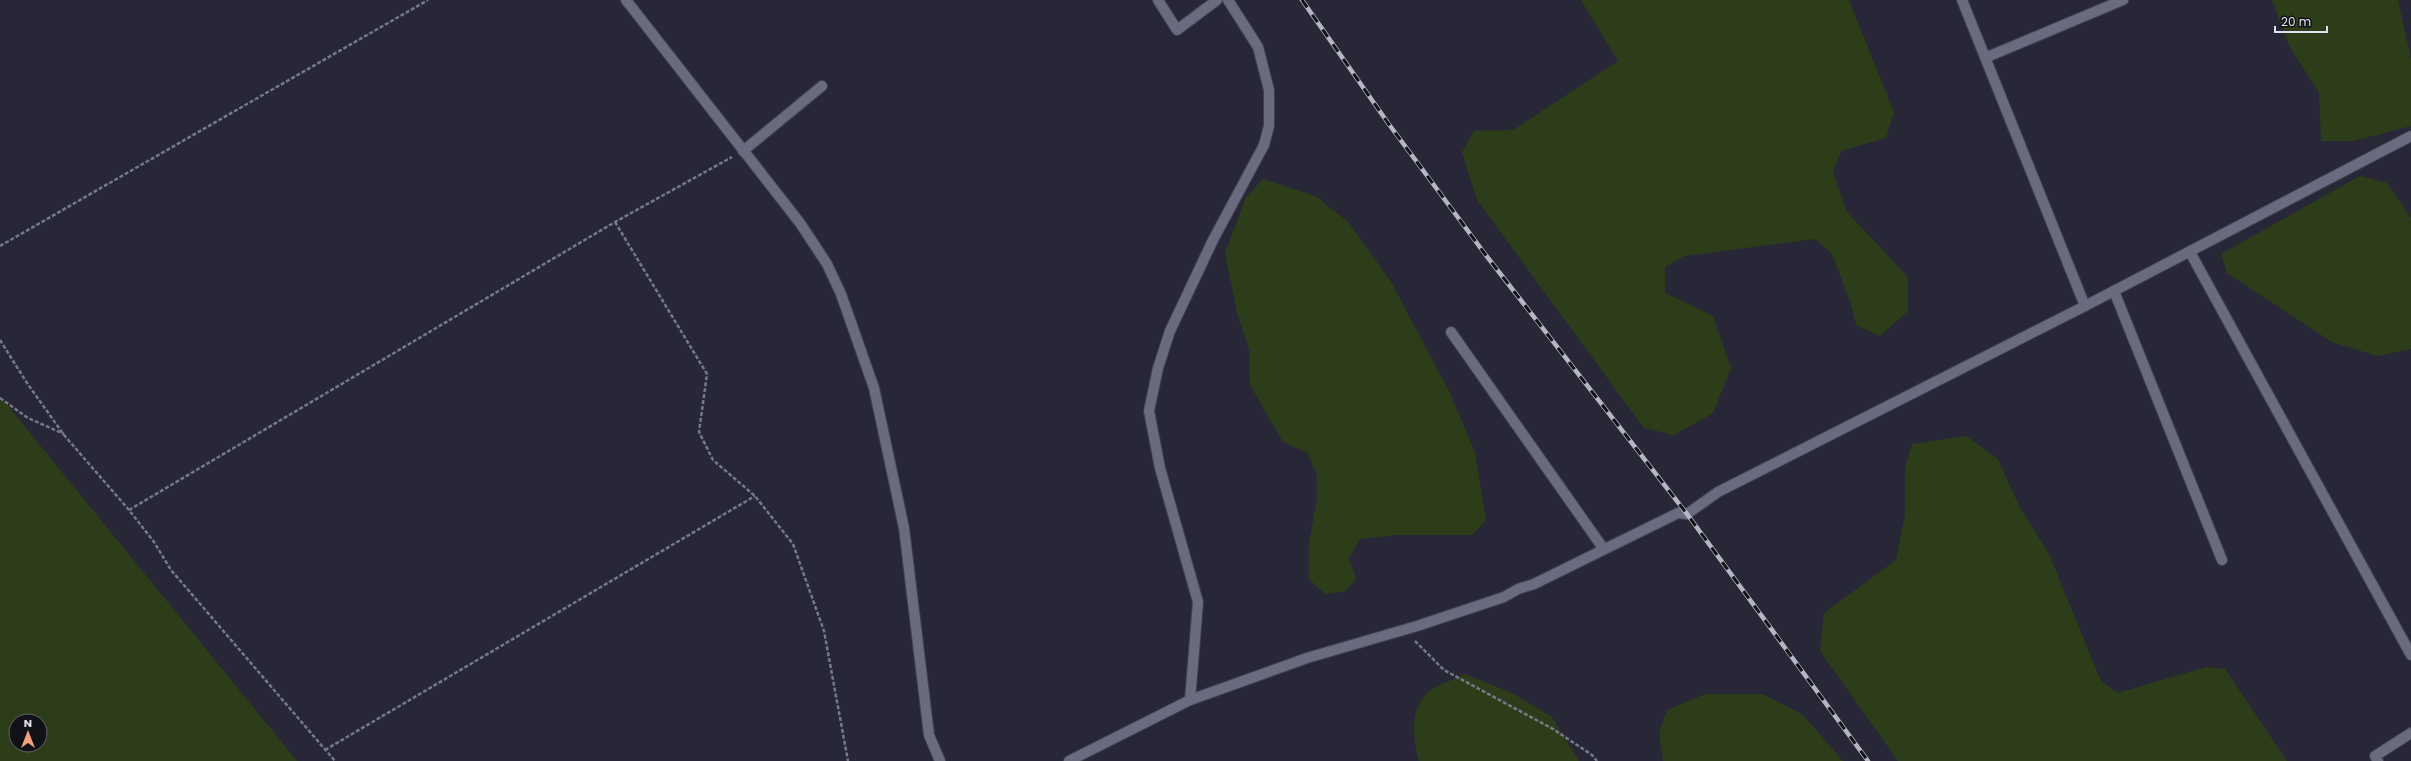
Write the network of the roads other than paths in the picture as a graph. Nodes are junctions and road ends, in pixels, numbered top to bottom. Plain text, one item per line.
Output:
1 (626, 0) edge
2 (1158, 0) edge
3 (1217, 0) edge
4 (1228, 0) edge
5 (1962, 0) edge
6 (2123, 0) edge
7 (1987, 57) junction
8 (822, 86) dead end
9 (2411, 136) edge
10 (743, 151) junction
11 (2190, 252) junction
12 (2114, 291) junction
13 (2085, 306) junction
14 (1451, 332) dead end
15 (1603, 548) junction
16 (2222, 560) dead end
17 (2411, 655) edge
18 (1190, 700) junction
19 (2411, 733) edge
20 (940, 761) edge
21 (1069, 761) edge
22 (2378, 761) edge

1 - 10 street
2 - 3 street
4 - 18 street
5 - 7 street
6 - 7 street
7 - 13 street
8 - 10 street
9 - 11 street
10 - 20 street
11 - 12 street
11 - 17 street
12 - 13 street
12 - 16 street
13 - 15 street
14 - 15 street
15 - 18 street
18 - 21 street
19 - 22 street

